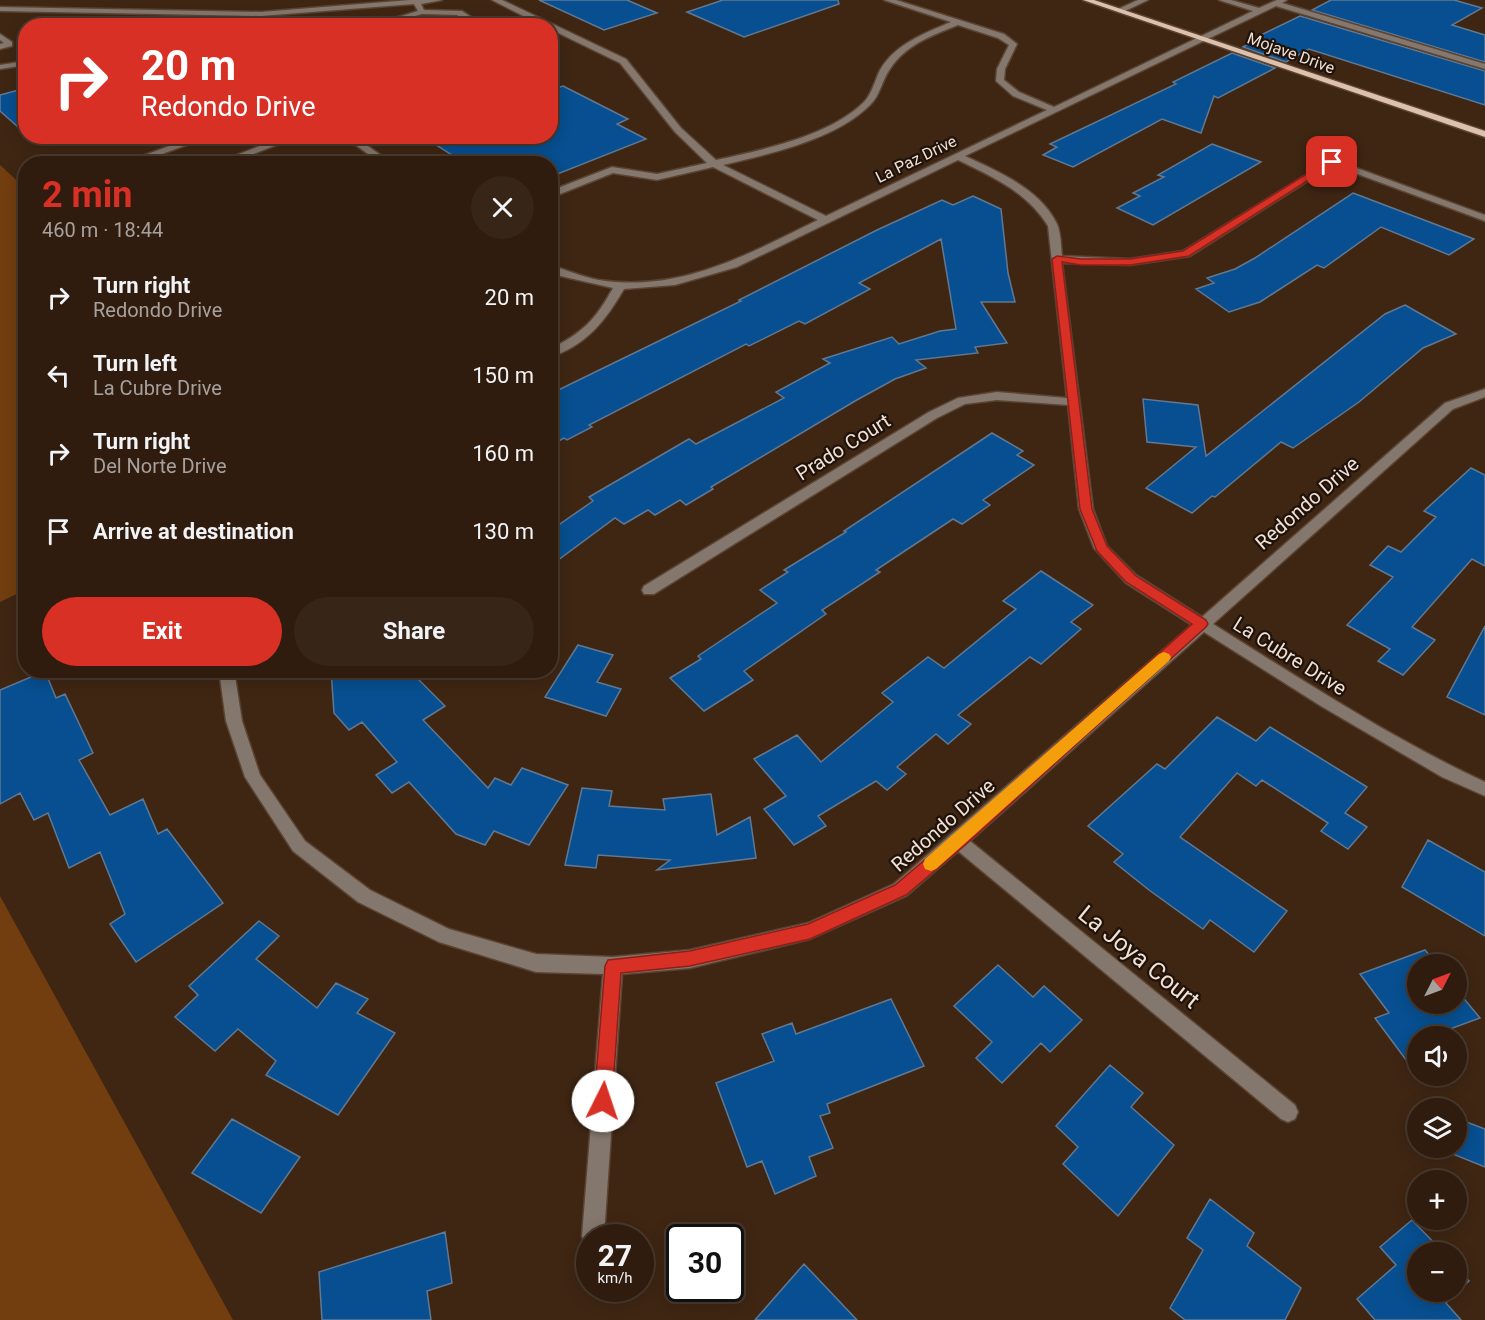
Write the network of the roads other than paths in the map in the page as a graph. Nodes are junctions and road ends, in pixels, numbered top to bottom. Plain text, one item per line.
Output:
1 (438, 0) edge
2 (496, 0) edge
3 (888, 0) edge
4 (1087, 0) edge
5 (1144, 0) edge
6 (1223, 0) edge
7 (416, 2) junction
8 (1279, 2) edge
9 (1120, 10) junction
10 (2, 11) edge
11 (1260, 11) junction
12 (422, 12) junction
13 (401, 18) edge
14 (468, 18) edge
15 (532, 18) edge
16 (958, 22) junction
17 (558, 31) edge
18 (0, 36) edge
19 (1204, 38) junction
20 (0, 47) edge
21 (18, 64) edge
22 (0, 67) edge
23 (1485, 67) edge
24 (1053, 110) junction
25 (1485, 134) edge
26 (183, 144) edge
27 (265, 144) edge
28 (359, 144) edge
29 (148, 156) edge
30 (236, 156) edge
31 (377, 156) edge
32 (957, 156) junction
33 (714, 163) junction
34 (558, 192) edge
35 (1485, 218) edge
36 (826, 220) junction
37 (1057, 259) junction
38 (558, 271) edge
39 (620, 286) junction
40 (558, 350) edge
41 (1485, 393) edge
42 (1075, 402) junction
43 (649, 590) dead end
44 (1201, 624) junction
45 (227, 678) edge
46 (1485, 789) edge
47 (958, 841) junction
48 (614, 966) junction
49 (1288, 1112) dead end
50 (594, 1224) edge

1 - 7 street
2 - 15 street
3 - 16 street
4 - 9 main road, Mojave Drive
5 - 9 street
6 - 11 street
7 - 10 street
7 - 12 street
8 - 11 street, La Paz Drive
8 - 23 street
9 - 19 main road, Mojave Drive
11 - 19 street, La Paz Drive
12 - 13 street
12 - 14 street
16 - 24 street
16 - 33 street
17 - 33 street
18 - 20 street
19 - 24 street, La Paz Drive
19 - 25 main road, Mojave Drive
21 - 22 street
24 - 32 street, La Paz Drive
26 - 29 street
27 - 30 street
28 - 31 street
32 - 36 street, La Paz Drive
32 - 37 street, La Cubre Drive
33 - 34 street
33 - 36 street
35 - 37 street
36 - 39 street, La Paz Drive
37 - 42 street, La Cubre Drive
38 - 39 street, La Paz Drive
39 - 40 street
41 - 44 street, Redondo Drive
42 - 43 street, Prado Court
42 - 44 street, La Cubre Drive
44 - 46 street, La Cubre Drive
44 - 47 street, Redondo Drive
45 - 48 street, Redondo Drive
47 - 48 street, Redondo Drive
47 - 49 street, La Joya Court
48 - 50 street

